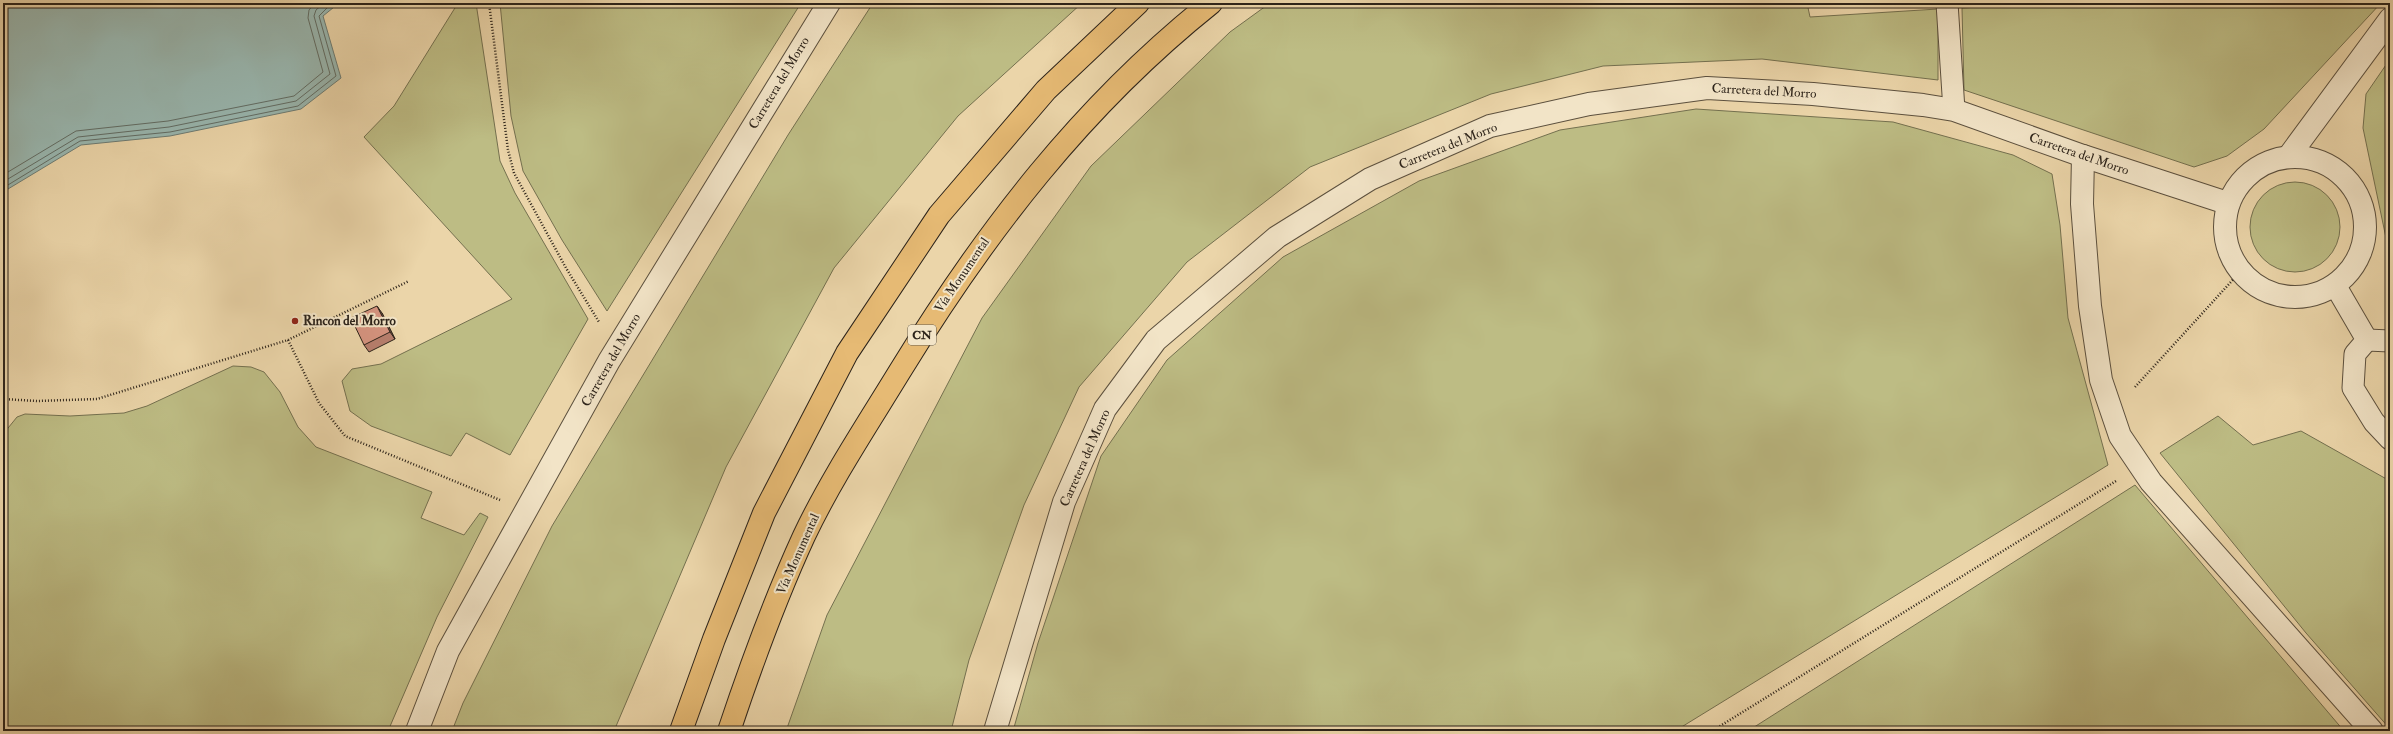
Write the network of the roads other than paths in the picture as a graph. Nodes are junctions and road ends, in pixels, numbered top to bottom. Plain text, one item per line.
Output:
1 (829, 3) edge
2 (1138, 3) edge
3 (1211, 3) edge
4 (1946, 3) edge
5 (2390, 19) edge
6 (1954, 110) junction
7 (2083, 156) junction
8 (2289, 156) junction
9 (2227, 203) junction
10 (2336, 285) junction
11 (2367, 340) junction
12 (2390, 341) edge
13 (2390, 439) edge
14 (417, 731) edge
15 (680, 731) edge
16 (729, 731) edge
17 (995, 731) edge
18 (2372, 731) edge

1 - 14 street, Carretera del Morro
2 - 15 highway
3 - 16 highway, Vía Monumental / CN
4 - 6 lane
5 - 8 street
6 - 7 street, Carretera del Morro
6 - 17 street, Carretera del Morro
7 - 9 street, Carretera del Morro
7 - 18 street
8 - 9 street
8 - 10 street
9 - 10 street
10 - 11 lane
11 - 12 lane
11 - 13 lane

